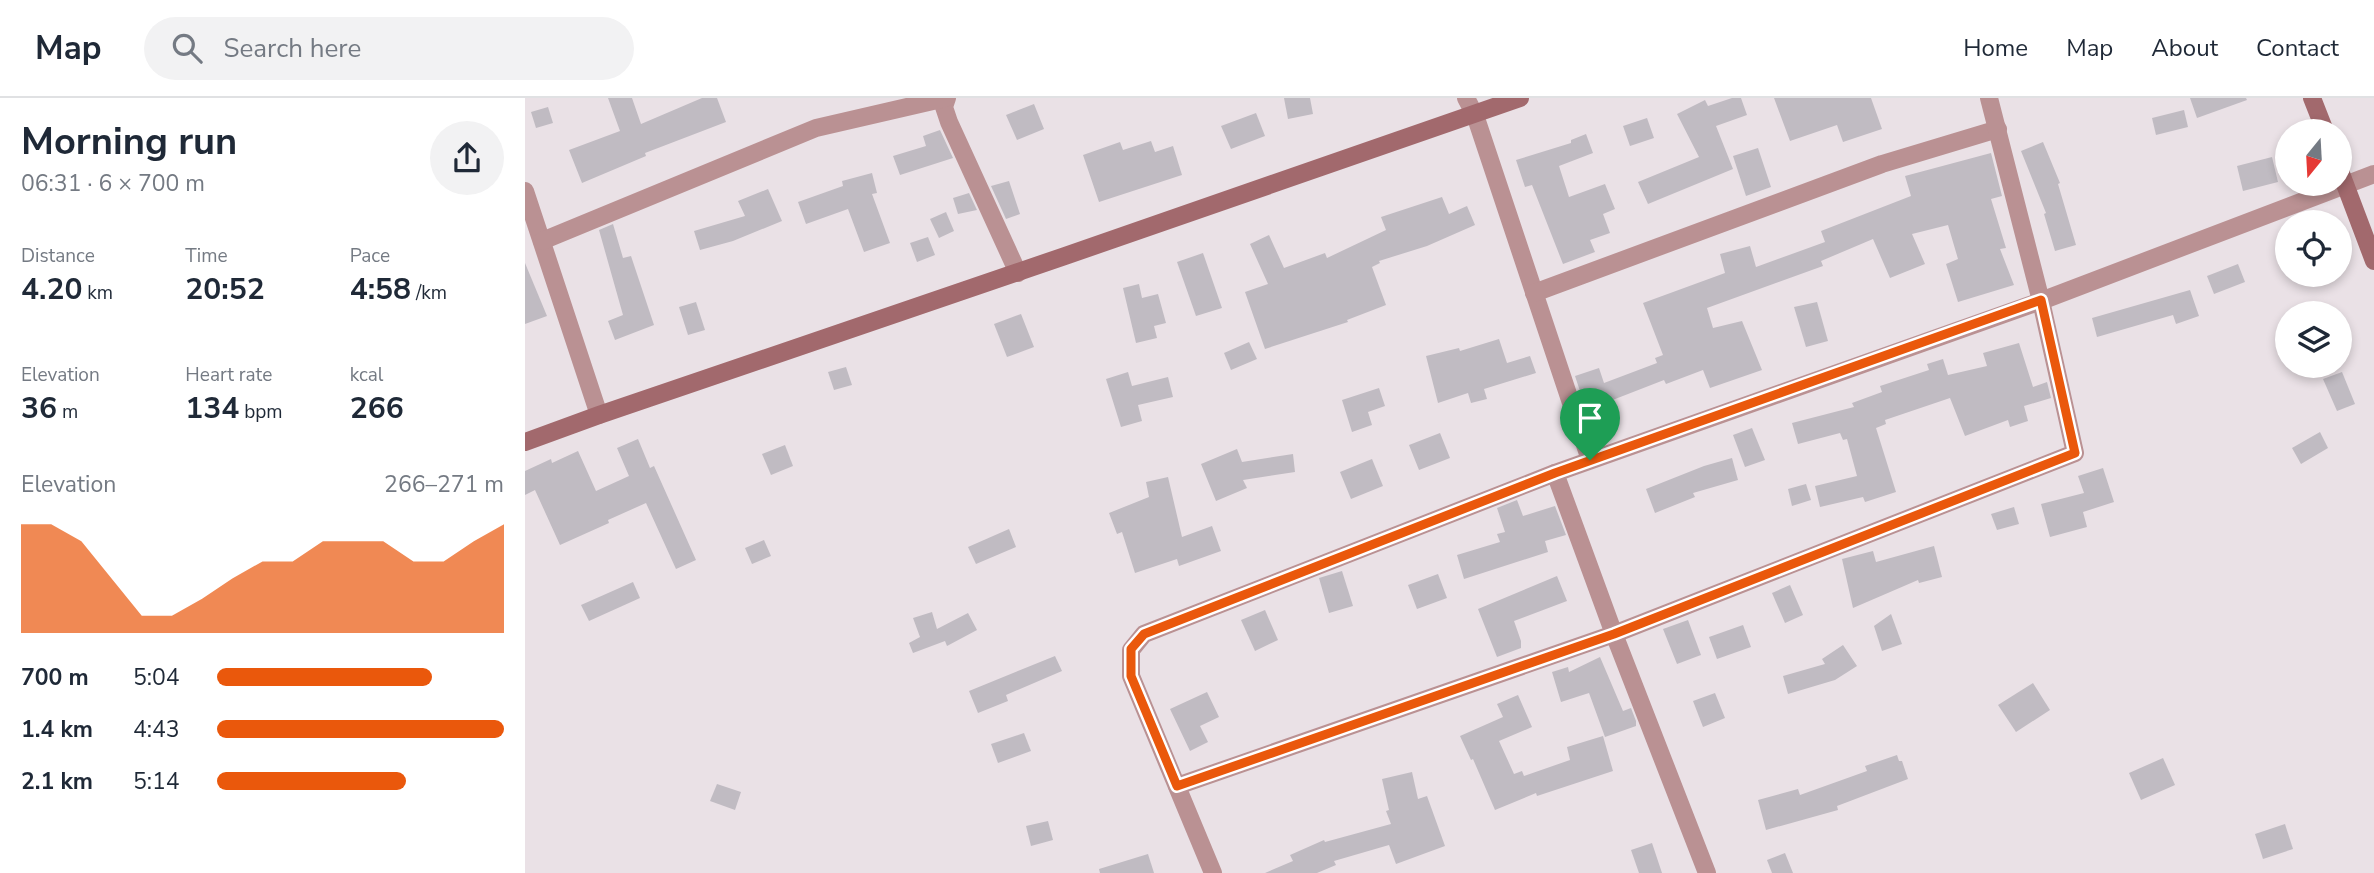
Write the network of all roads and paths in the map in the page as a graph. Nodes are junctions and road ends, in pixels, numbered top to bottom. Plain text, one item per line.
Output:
1 (946, 98) edge
2 (1466, 98) edge
3 (1520, 98) edge
4 (1989, 98) edge
5 (2312, 98) edge
6 (1475, 115) junction
7 (2320, 119) edge
8 (1998, 129) junction
9 (2374, 174) edge
10 (2352, 177) edge
11 (525, 191) edge
12 (2298, 196) edge
13 (2350, 196) edge
14 (542, 241) junction
15 (2374, 261) edge
16 (1018, 273) junction
17 (1534, 293) junction
18 (2041, 300) junction
19 (599, 415) junction
20 (525, 442) edge
21 (1590, 460) junction
22 (1555, 473) junction
23 (1614, 634) junction
24 (1177, 786) junction
25 (1213, 873) edge
26 (1707, 873) edge

1 - 14 street
1 - 16 street
2 - 6 street
3 - 6 street
4 - 8 street
5 - 7 street
6 - 16 street
6 - 17 street
8 - 17 street
8 - 18 street
9 - 10 street
11 - 14 street
12 - 18 street
13 - 15 street
14 - 19 street
16 - 19 street
17 - 21 street
18 - 21 street
18 - 23 street
19 - 20 street
21 - 22 street
22 - 23 street
22 - 24 street
23 - 24 street
23 - 26 street
24 - 25 street

